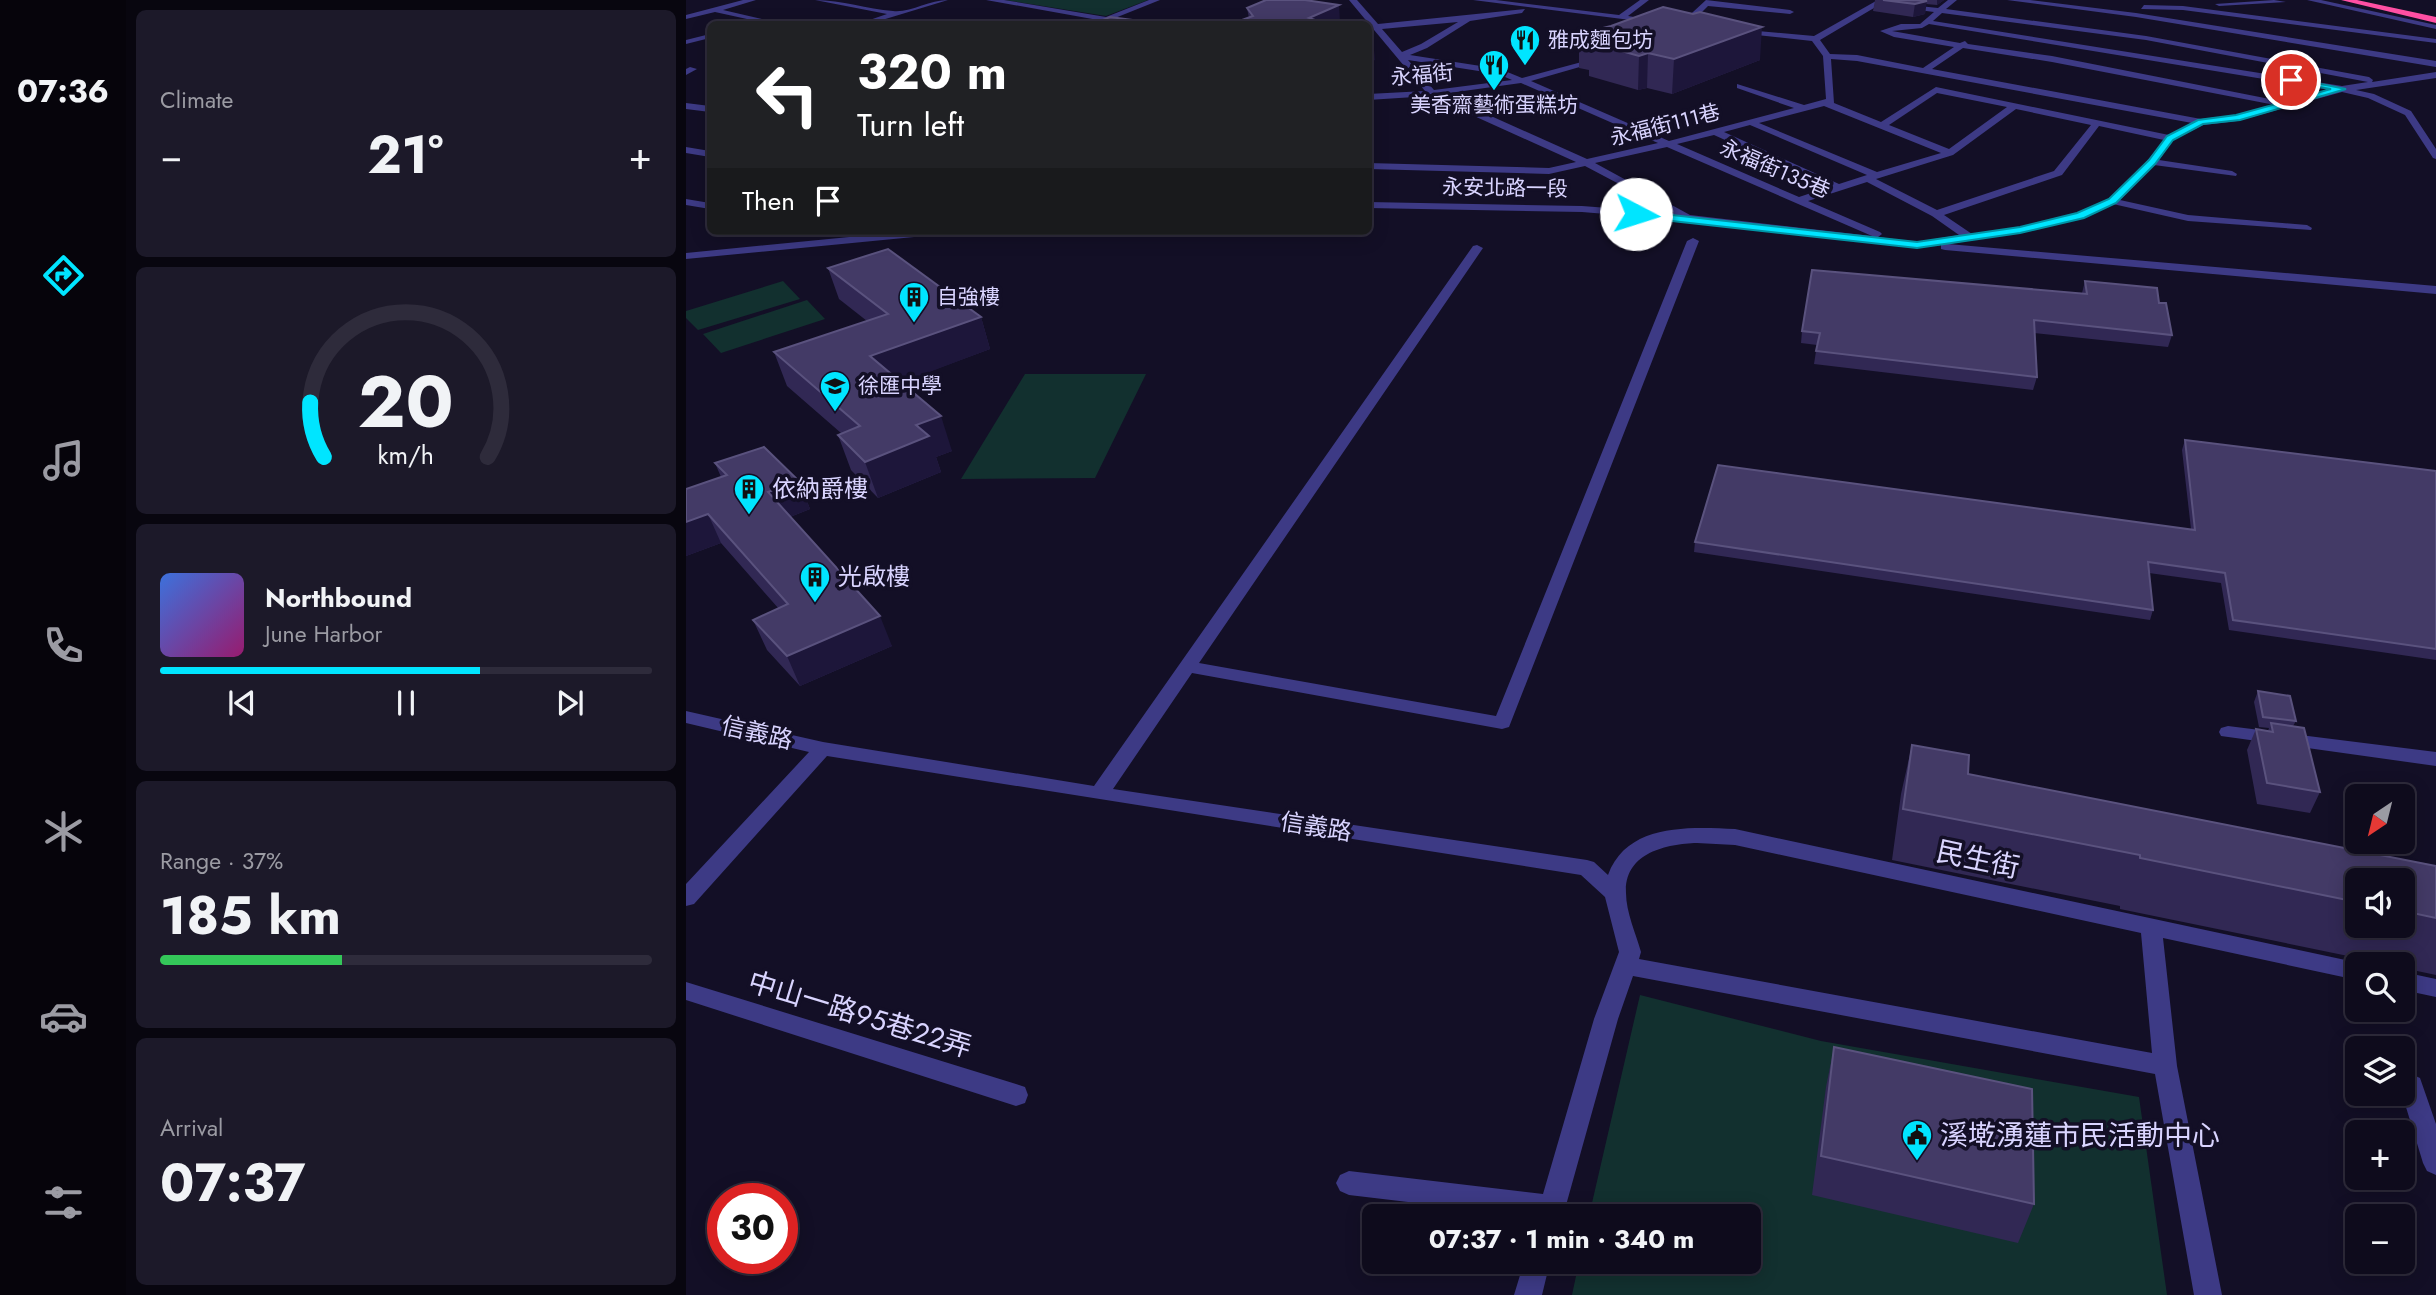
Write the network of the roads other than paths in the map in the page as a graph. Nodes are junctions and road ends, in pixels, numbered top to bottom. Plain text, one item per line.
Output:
1 (752, 0) edge
2 (819, 0) edge
3 (944, 0) edge
4 (990, 0) edge
5 (1156, 0) edge
6 (1353, 0) edge
7 (1477, 0) edge
8 (1555, 0) edge
9 (1645, 0) edge
10 (1859, 0) edge
11 (1953, 0) edge
12 (2011, 0) edge
13 (2262, 0) edge
14 (2345, 0) edge
15 (1710, 2) edge
16 (1877, 2) junction
17 (2282, 2) junction
18 (2309, 2) edge
19 (2294, 4) dead end
20 (1537, 7) junction
21 (2140, 7) edge
22 (714, 10) junction
23 (1550, 10) junction
24 (1940, 11) junction
25 (1790, 12) dead end
26 (895, 14) junction
27 (686, 16) edge
28 (1621, 18) junction
29 (1107, 19) junction
30 (1468, 19) junction
31 (2436, 20) edge
32 (763, 21) edge
33 (873, 21) edge
34 (1101, 21) edge
35 (1371, 21) edge
36 (1372, 22) edge
37 (1660, 22) edge
38 (1928, 22) junction
39 (1685, 25) junction
40 (1376, 27) junction
41 (1673, 27) edge
42 (1698, 27) edge
43 (2436, 27) edge
44 (1980, 28) junction
45 (1724, 29) edge
46 (2223, 29) junction
47 (2125, 35) junction
48 (707, 37) edge
49 (1815, 39) junction
50 (2436, 41) edge
51 (686, 42) edge
52 (2207, 42) junction
53 (1962, 46) junction
54 (686, 48) edge
55 (698, 50) dead end
56 (1612, 54) edge
57 (1400, 56) junction
58 (1827, 56) junction
59 (2436, 64) edge
60 (1924, 71) junction
61 (2436, 75) edge
62 (1521, 80) junction
63 (2383, 83) junction
64 (1740, 86) dead end
65 (2342, 89) junction
66 (1432, 93) junction
67 (1372, 97) edge
68 (707, 98) edge
69 (1823, 102) junction
70 (2286, 104) junction
71 (687, 106) edge
72 (2014, 106) junction
73 (707, 108) edge
74 (1803, 108) junction
75 (1750, 122) junction
76 (2201, 122) junction
77 (2097, 123) junction
78 (1881, 125) junction
79 (1714, 131) junction
80 (2170, 138) junction
81 (1667, 144) junction
82 (686, 150) edge
83 (1950, 153) junction
84 (707, 154) edge
85 (2436, 156) edge
86 (2152, 162) junction
87 (1587, 163) junction
88 (1372, 166) edge
89 (2232, 174) dead end
90 (1872, 178) junction
91 (1839, 188) junction
92 (1798, 200) junction
93 (2112, 201) junction
94 (686, 202) edge
95 (1372, 205) edge
96 (707, 206) edge
97 (1936, 214) junction
98 (1690, 218) junction
99 (2307, 228) dead end
100 (891, 235) edge
101 (907, 235) edge
102 (897, 236) junction
103 (1969, 237) junction
104 (1693, 242) dead end
105 (1895, 243) junction
106 (1917, 245) junction
107 (1477, 248) dead end
108 (686, 251) edge
109 (708, 254) junction
110 (686, 257) edge
111 (2436, 290) edge
112 (1186, 666) junction
113 (686, 717) edge
114 (2228, 732) dead end
115 (823, 749) junction
116 (2436, 759) edge
117 (1099, 794) junction
118 (1615, 893) junction
119 (686, 898) edge
120 (2151, 926) junction
121 (1625, 967) junction
122 (2345, 968) edge
123 (2415, 984) edge
124 (2436, 988) edge
125 (686, 991) edge
126 (2165, 1066) junction
127 (1016, 1095) dead end
128 (2415, 1097) edge
129 (2436, 1163) edge
130 (1349, 1183) dead end
131 (1495, 1204) edge
132 (1553, 1204) edge
133 (1534, 1274) edge
134 (1528, 1295) edge
135 (2208, 1295) edge

1 - 22 street
2 - 26 street
3 - 26 street
4 - 29 street
5 - 29 street
6 - 35 street
7 - 20 street
8 - 23 street
9 - 28 street
10 - 16 street
10 - 24 street
11 - 24 street
12 - 21 street
13 - 17 street
14 - 31 highway
15 - 25 street
15 - 39 street
16 - 24 street
16 - 49 street
17 - 19 street
17 - 21 street
18 - 43 street
20 - 23 street
20 - 30 street
21 - 46 street
21 - 47 street
21 - 50 street
22 - 27 street
22 - 32 street
23 - 28 street
24 - 38 street
24 - 47 street
26 - 33 street
28 - 37 street
29 - 34 street
30 - 40 street
30 - 57 street
36 - 40 street
38 - 44 street
38 - 53 street
39 - 41 street
39 - 42 street
40 - 57 street
44 - 53 street
44 - 65 street
45 - 49 street
46 - 52 street
46 - 59 street
47 - 52 street
48 - 51 street
49 - 58 street
52 - 63 street
53 - 60 street
53 - 70 street
54 - 55 street
56 - 62 street, 永福街
57 - 62 street, 永福街135巷
57 - 66 street
58 - 60 street
58 - 69 street
60 - 76 street
61 - 63 street, 永安北路一段
62 - 66 street, 永福街
62 - 81 street, 永福街135巷
63 - 65 street, 永安北路一段
64 - 74 street
65 - 70 street, 永安北路一段
65 - 85 street
66 - 67 street, 永福街
66 - 87 street
68 - 71 street
69 - 74 street, 永福街111巷
69 - 78 street
70 - 76 street, 永安北路一段
71 - 73 street
72 - 77 street
72 - 78 street
72 - 83 street
74 - 75 street, 永福街111巷
75 - 79 street, 永福街111巷
75 - 90 street
76 - 80 street, 永安北路一段
77 - 80 street
77 - 97 street
78 - 83 street
79 - 81 street, 永福街111巷
79 - 91 street
80 - 86 street, 永安北路一段
81 - 87 street, 永福街111巷
81 - 92 street, 永福街135巷
82 - 84 street
83 - 90 street
86 - 89 street
86 - 93 street, 永安北路一段
87 - 88 street, 永福街111巷
87 - 98 street
90 - 91 street
90 - 97 street
91 - 92 street
92 - 105 street, 永福街135巷
93 - 99 street
93 - 103 street, 永安北路一段
94 - 96 street
95 - 98 street, 永安北路一段
97 - 103 street
98 - 105 street, 永安北路一段
100 - 102 street
101 - 102 street
102 - 109 street
103 - 106 street, 永安北路一段
104 - 112 street
105 - 106 street, 永安北路一段
106 - 111 street
107 - 112 street
108 - 109 street
109 - 110 street
112 - 117 street
113 - 115 street, 信義路
114 - 116 street
115 - 117 street, 信義路
115 - 119 street
117 - 118 street, 信義路
118 - 120 street, 民生街
118 - 121 street
120 - 122 street, 民生街
120 - 126 street
121 - 126 street
121 - 132 street
123 - 124 street
125 - 127 street, 中山一路95巷22弄
126 - 135 street
128 - 129 street
130 - 131 street
133 - 134 street

